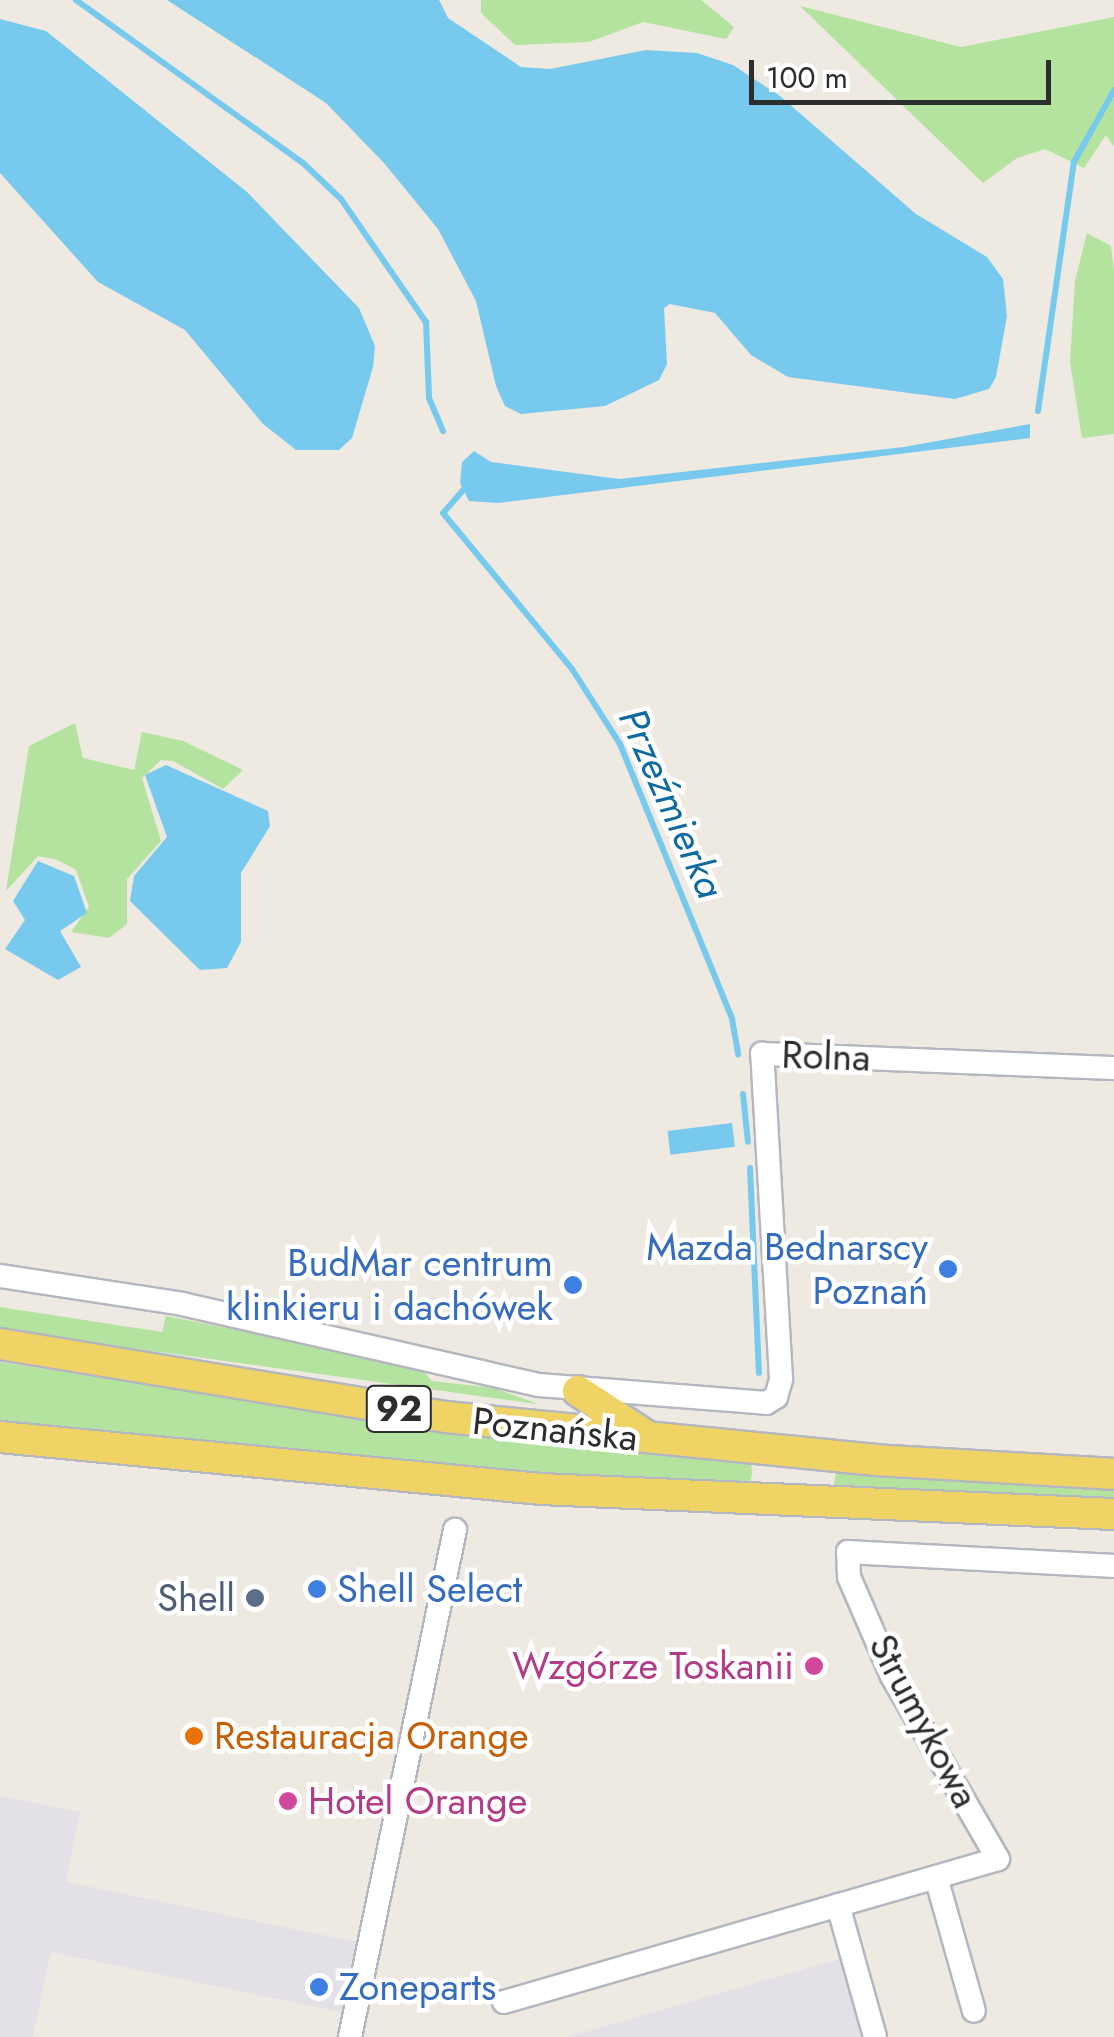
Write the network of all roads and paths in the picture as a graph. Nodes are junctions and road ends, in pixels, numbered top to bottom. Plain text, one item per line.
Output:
1 (1114, 1068) edge
2 (0, 1276) edge
3 (0, 1344) edge
4 (578, 1390) junction
5 (776, 1397) joint
6 (0, 1437) edge
7 (674, 1442) junction
8 (1111, 1473) edge
9 (1114, 1514) edge
10 (455, 1530) dead end
11 (1114, 1566) edge
12 (936, 1877) junction
13 (838, 1905) junction
14 (504, 2002) dead end
15 (974, 2011) dead end
16 (350, 2037) edge
17 (876, 2037) edge

1 - 5 street, Rolna
2 - 4 street, Poznańska
3 - 7 main road, Poznańska / 92
4 - 5 street, Poznańska
4 - 7 main road
6 - 9 main road, Poznańska / 92
7 - 8 main road, Poznańska / 92
10 - 16 street
11 - 12 street, Strumykowa
12 - 13 street
12 - 15 street
13 - 14 street
13 - 17 street

